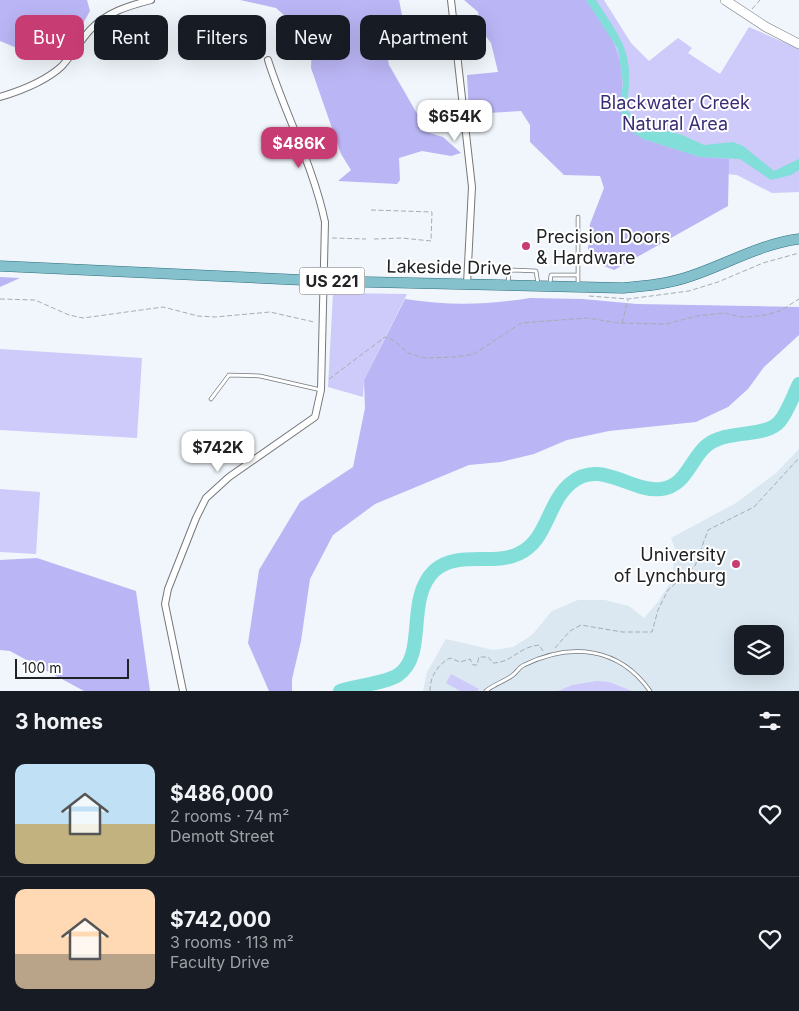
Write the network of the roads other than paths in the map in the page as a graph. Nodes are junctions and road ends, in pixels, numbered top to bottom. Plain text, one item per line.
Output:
1 (151, 0) edge
2 (451, 0) edge
3 (725, 0) edge
4 (799, 44) edge
5 (268, 60) dead end
6 (0, 97) edge
7 (578, 217) dead end
8 (799, 239) edge
9 (0, 266) edge
10 (578, 275) junction
11 (324, 281) junction
12 (468, 284) junction
13 (508, 285) junction
14 (538, 286) junction
15 (550, 286) junction
16 (578, 287) junction
17 (321, 390) junction
18 (211, 399) dead end
19 (183, 691) edge
20 (486, 691) edge
21 (650, 691) edge

1 - 6 street
2 - 12 street
3 - 4 main road
5 - 11 street
7 - 10 lane
8 - 16 main road, Lakeside Drive / US 221
9 - 11 main road, Lakeside Drive / US 221
10 - 15 lane
10 - 16 lane
11 - 12 main road, Lakeside Drive / US 221
11 - 17 street
12 - 13 main road, Lakeside Drive / US 221
13 - 14 main road, Lakeside Drive / US 221
13 - 14 lane
14 - 15 main road, Lakeside Drive / US 221
15 - 16 main road, Lakeside Drive / US 221
17 - 18 lane
17 - 19 street
20 - 21 lane

